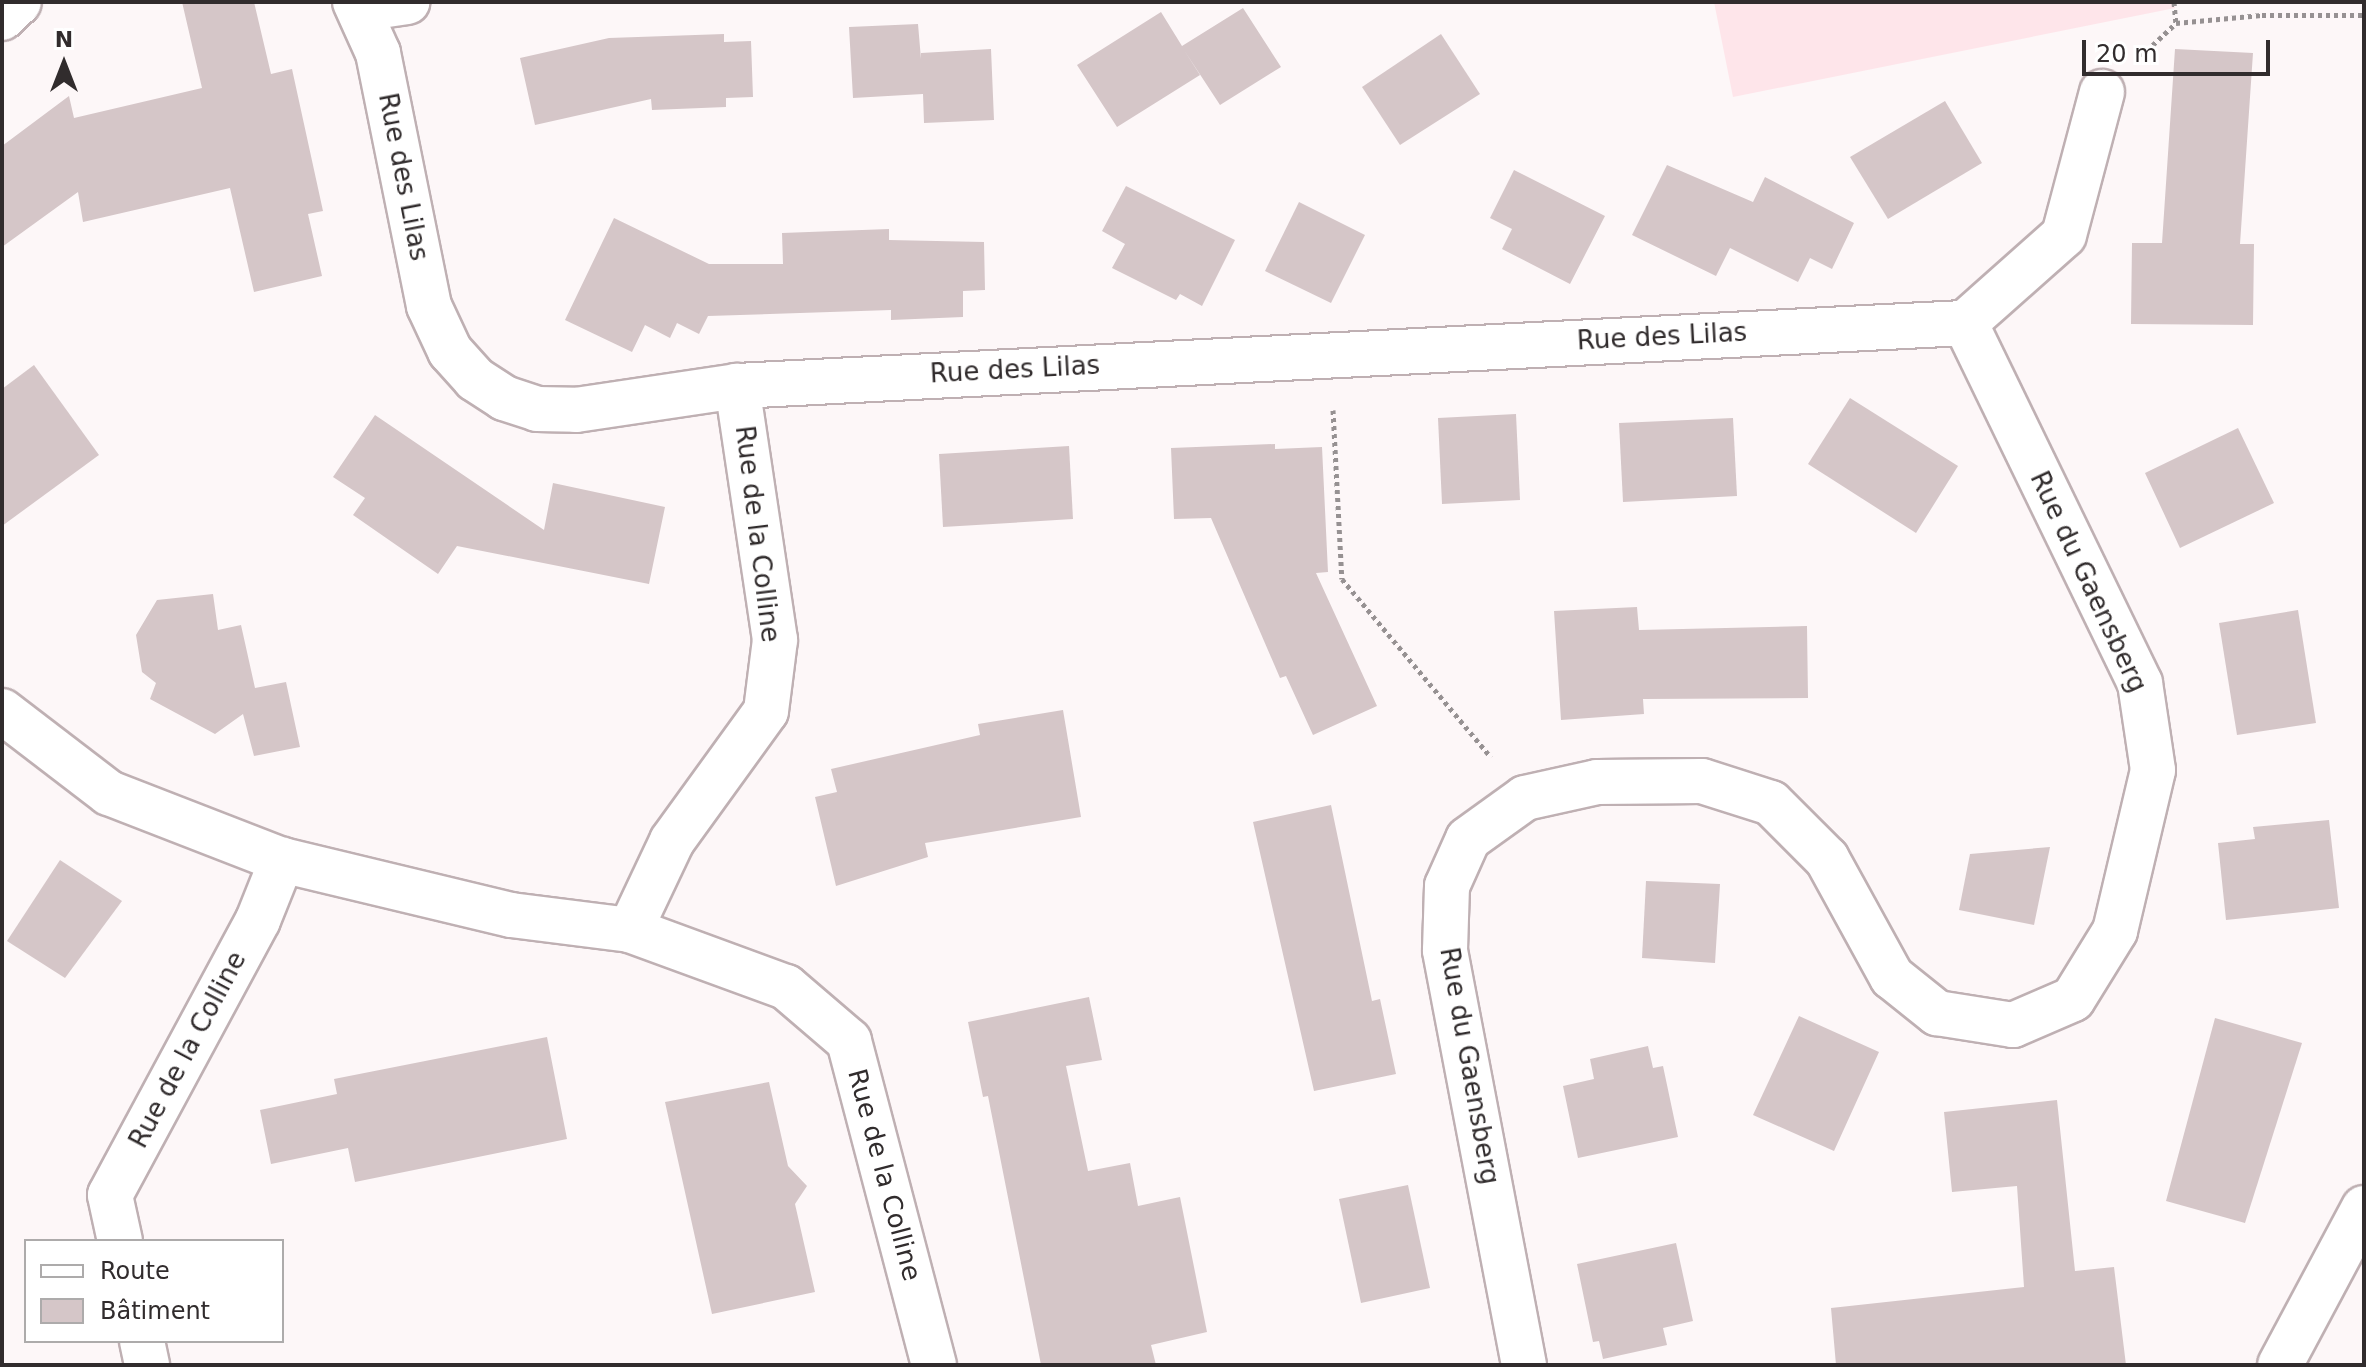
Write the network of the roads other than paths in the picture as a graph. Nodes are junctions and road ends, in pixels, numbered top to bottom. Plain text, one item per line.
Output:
1 (19, 2) edge
2 (407, 2) edge
3 (358, 6) edge
4 (2, 18) edge
5 (2102, 92) dead end
6 (1965, 323) junction
7 (737, 386) junction
8 (2, 711) edge
9 (282, 860) junction
10 (630, 930) junction
11 (2364, 1208) edge
12 (120, 1239) edge
13 (142, 1343) edge
14 (147, 1365) edge
15 (934, 1365) edge
16 (1524, 1365) edge
17 (2280, 1365) edge

1 - 4 street
2 - 3 street
3 - 7 street, Rue des Lilas
5 - 6 street
6 - 7 street, Rue des Lilas
6 - 16 street, Rue du Gaensberg
7 - 10 street, Rue de la Colline
8 - 9 street, Rue de la Colline
9 - 10 street, Rue de la Colline
9 - 12 street, Rue de la Colline
10 - 15 street, Rue de la Colline
11 - 17 street
13 - 14 street

